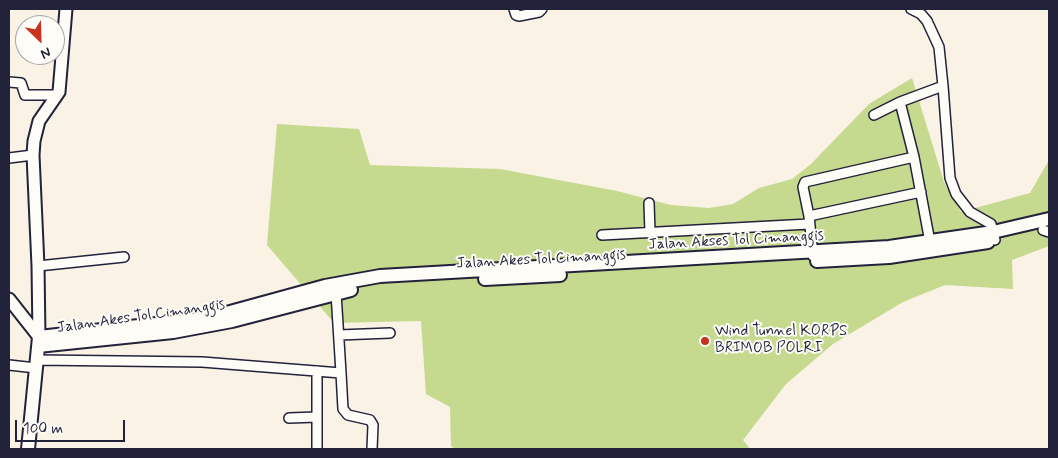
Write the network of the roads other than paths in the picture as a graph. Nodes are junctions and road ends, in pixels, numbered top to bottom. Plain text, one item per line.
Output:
1 (66, 9) edge
2 (514, 9) edge
3 (542, 9) edge
4 (911, 9) edge
5 (9, 82) edge
6 (943, 86) junction
7 (58, 95) junction
8 (900, 102) junction
9 (874, 115) dead end
10 (33, 155) junction
11 (914, 157) junction
12 (9, 158) edge
13 (921, 192) junction
14 (649, 203) dead end
15 (809, 220) junction
16 (1046, 226) edge
17 (650, 233) junction
18 (602, 235) dead end
19 (994, 236) junction
20 (930, 242) junction
21 (124, 257) dead end
22 (812, 257) junction
23 (38, 266) junction
24 (336, 293) junction
25 (9, 298) edge
26 (390, 333) dead end
27 (339, 335) junction
28 (39, 341) junction
29 (37, 364) junction
30 (9, 365) edge
31 (317, 371) junction
32 (341, 374) junction
33 (317, 417) junction
34 (289, 418) dead end
35 (28, 449) edge
36 (317, 449) edge
37 (372, 449) edge

1 - 7 street
2 - 3 street
4 - 6 street
5 - 7 street
6 - 8 street
6 - 19 street
7 - 10 street
8 - 9 street
8 - 11 street
10 - 12 street
10 - 23 street
11 - 13 street
11 - 15 street
13 - 15 street
13 - 20 street
14 - 17 street
15 - 17 street
15 - 22 street
16 - 19 main road, Jalan Akses Tol Cimanggis
17 - 18 street
19 - 20 main road, Jalan Akses Tol Cimanggis
19 - 22 main road, Jalan Akes Tol Cimanggis
20 - 22 main road, Jalan Akses Tol Cimanggis
21 - 23 street
22 - 24 main road, Jalan Akes Tol Cimanggis
22 - 28 main road, Jalan Akses Tol Cimanggis
23 - 28 street
24 - 27 street
24 - 28 main road, Jalan Akes Tol Cimanggis
25 - 28 street
26 - 27 street
27 - 32 street
28 - 29 main road
29 - 30 street
29 - 31 street
29 - 35 main road
31 - 32 street
31 - 33 street
32 - 37 street
33 - 34 street
33 - 36 street

